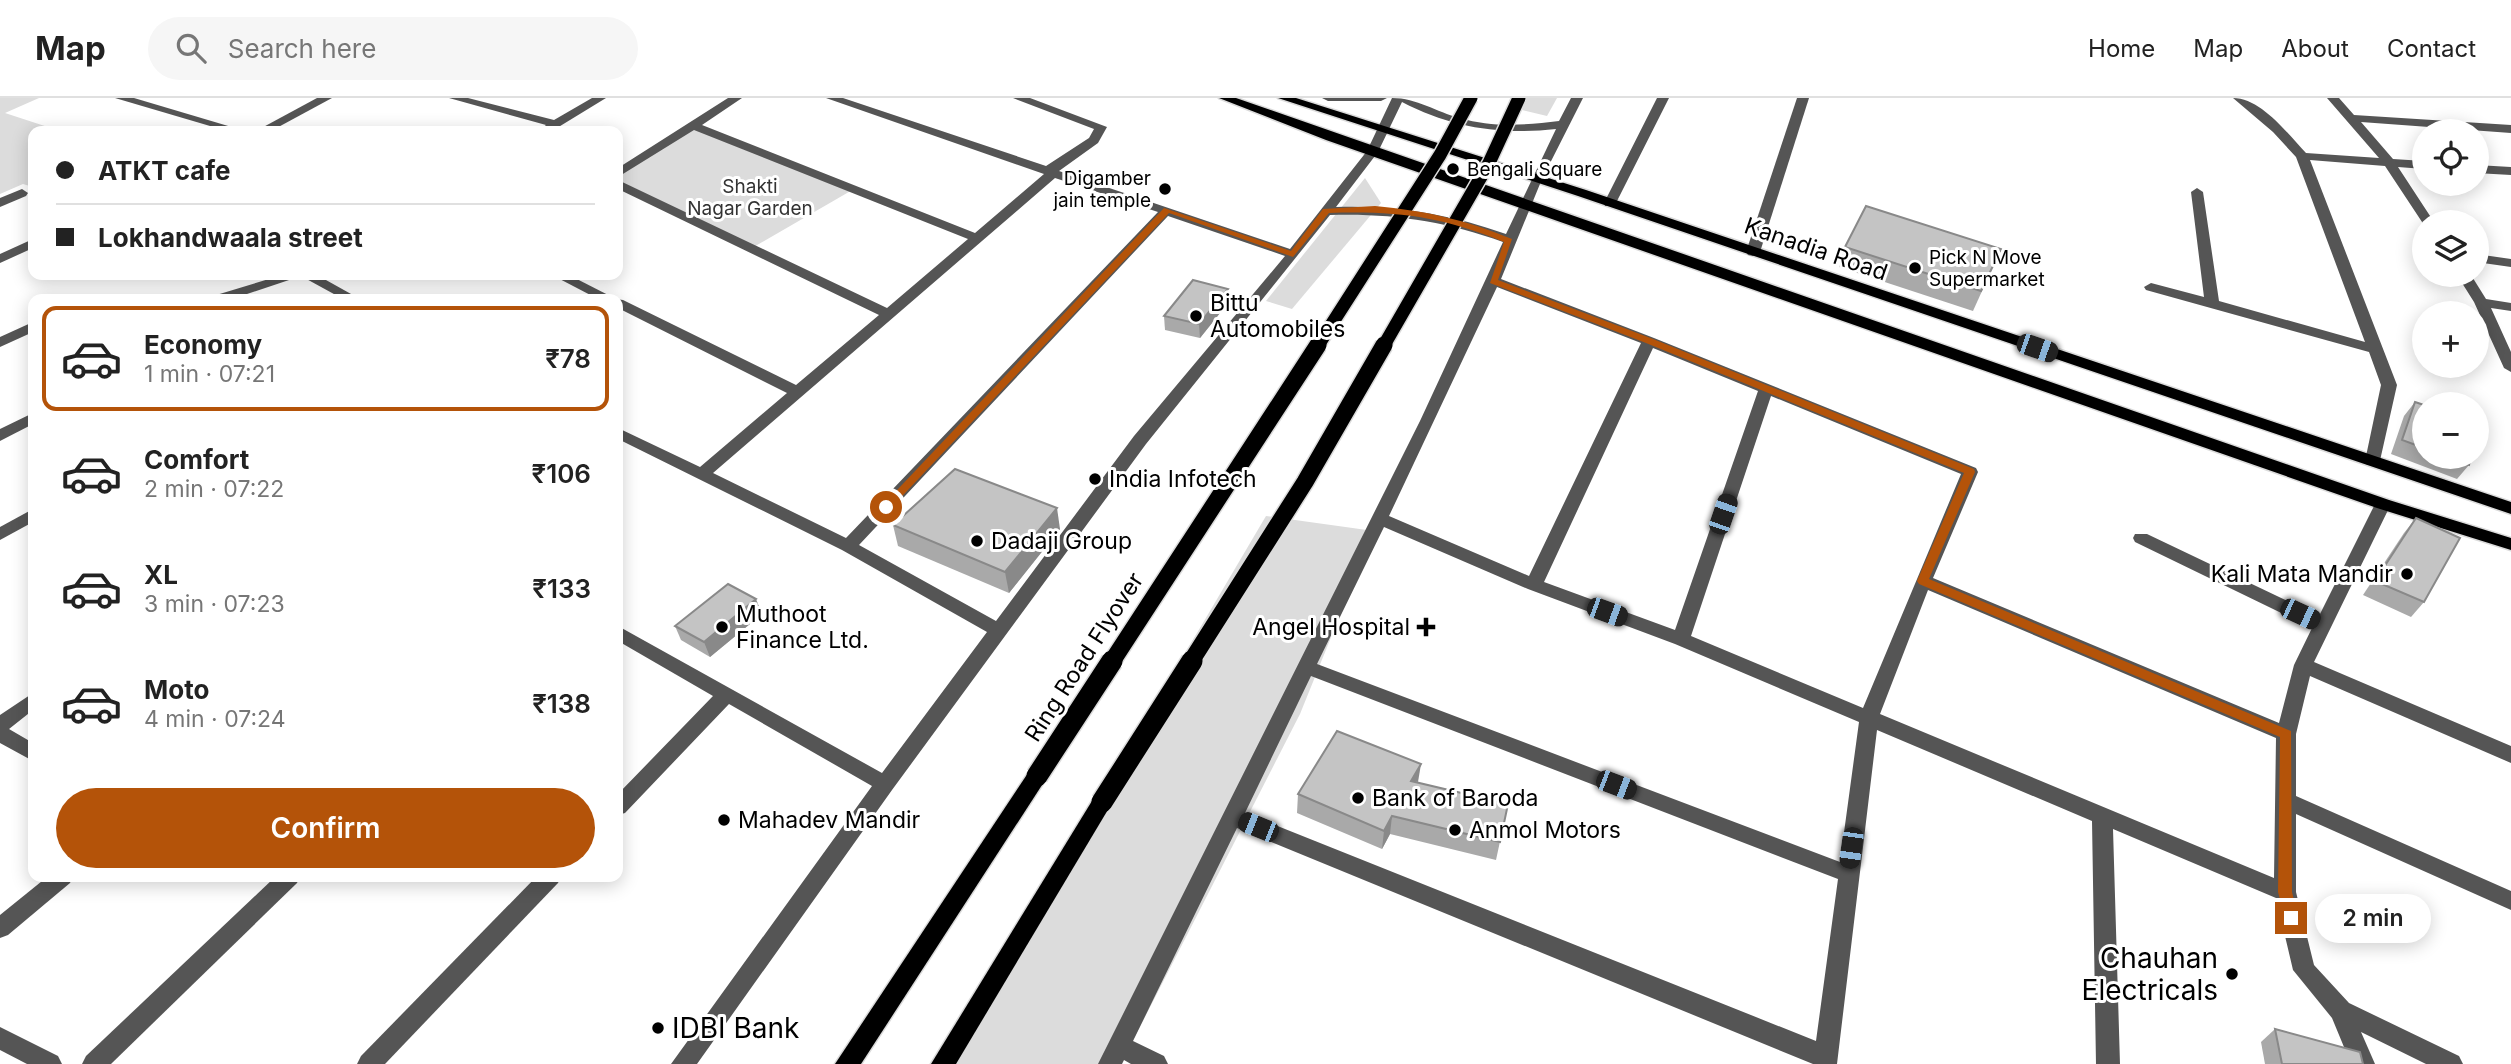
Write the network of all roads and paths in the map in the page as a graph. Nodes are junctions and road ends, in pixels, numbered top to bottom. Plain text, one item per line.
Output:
1 (121, 98) edge
2 (326, 98) edge
3 (455, 98) edge
4 (600, 98) edge
5 (736, 98) edge
6 (835, 98) edge
7 (1019, 98) edge
8 (1226, 98) edge
9 (1284, 98) edge
10 (1328, 98) edge
11 (1381, 98) edge
12 (1400, 98) edge
13 (1471, 98) edge
14 (1519, 98) edge
15 (1577, 98) edge
16 (1663, 98) edge
17 (1803, 98) edge
18 (2239, 98) edge
19 (2333, 98) edge
20 (2350, 118) junction
21 (556, 124) junction
22 (1565, 124) junction
23 (693, 125) junction
24 (221, 126) edge
25 (272, 126) edge
26 (553, 126) edge
27 (2511, 129) edge
28 (1384, 132) junction
29 (1372, 152) junction
30 (2302, 156) junction
31 (2389, 162) junction
32 (2412, 164) edge
33 (623, 170) edge
34 (2489, 170) edge
35 (1051, 171) junction
36 (2507, 171) edge
37 (1536, 179) junction
38 (2511, 182) edge
39 (623, 186) edge
40 (2197, 192) dead end
41 (22, 193) dead end
42 (0, 203) edge
43 (1610, 203) junction
44 (1526, 204) junction
45 (1167, 210) junction
46 (2420, 210) edge
47 (1326, 211) junction
48 (977, 238) junction
49 (1508, 240) junction
50 (28, 245) edge
51 (1753, 252) junction
52 (1293, 254) junction
53 (0, 259) edge
54 (2489, 260) edge
55 (2511, 263) edge
56 (279, 280) edge
57 (317, 280) edge
58 (569, 280) edge
59 (1493, 281) junction
60 (2151, 288) dead end
61 (234, 294) edge
62 (343, 294) edge
63 (599, 294) edge
64 (2489, 303) edge
65 (2211, 304) junction
66 (623, 305) edge
67 (2511, 307) edge
68 (889, 314) junction
69 (2489, 320) edge
70 (28, 329) edge
71 (1649, 341) junction
72 (0, 343) edge
73 (2375, 349) junction
74 (2511, 368) edge
75 (1766, 388) junction
76 (798, 392) junction
77 (28, 421) edge
78 (623, 435) edge
79 (0, 436) edge
80 (2372, 461) junction
81 (702, 474) junction
82 (2382, 504) junction
83 (2511, 508) edge
84 (28, 518) edge
85 (1380, 519) junction
86 (0, 534) edge
87 (2141, 538) dead end
88 (2511, 544) edge
89 (849, 546) junction
90 (1923, 581) junction
91 (1534, 584) junction
92 (2322, 625) junction
93 (1000, 631) junction
94 (623, 636) edge
95 (1681, 639) junction
96 (2303, 666) junction
97 (1307, 667) junction
98 (726, 695) junction
99 (28, 704) edge
100 (1870, 717) junction
101 (0, 725) edge
102 (0, 733) edge
103 (2286, 734) junction
104 (28, 750) edge
105 (2511, 755) edge
106 (885, 784) junction
107 (2285, 800) junction
108 (623, 802) edge
109 (2102, 816) junction
110 (1233, 817) junction
111 (1848, 874) junction
112 (56, 882) edge
113 (284, 882) edge
114 (545, 882) edge
115 (2285, 892) junction
116 (2511, 901) edge
117 (0, 928) edge
118 (2341, 1011) junction
119 (0, 1038) edge
120 (1114, 1055) edge
121 (1825, 1060) edge
122 (50, 1064) edge
123 (94, 1064) edge
124 (369, 1064) edge
125 (683, 1064) edge
126 (847, 1064) edge
127 (943, 1064) edge
128 (1156, 1064) edge
129 (2108, 1064) edge
130 (2363, 1064) edge
131 (2451, 1064) edge

1 - 24 street
2 - 25 street
3 - 21 street
4 - 21 street
5 - 23 street
6 - 35 street
7 - 35 street
8 - 29 main road
9 - 28 main road, Kanadia Road
10 - 11 street
12 - 22 street
12 - 28 street
13 - 126 main road, Ring Road Flyover, bridge
14 - 127 main road, bridge
15 - 22 street
16 - 43 street
17 - 51 street
18 - 30 street
19 - 20 street
20 - 27 street
20 - 31 street
21 - 26 street
22 - 37 street
23 - 33 street
23 - 48 street
28 - 29 street
28 - 37 main road, Kanadia Road
29 - 44 main road
29 - 47 street
30 - 31 street
30 - 73 street
31 - 32 street
31 - 46 street
34 - 36 street
35 - 45 street
35 - 48 street
36 - 38 street
37 - 43 main road, Kanadia Road
37 - 44 street
39 - 68 street
40 - 65 street
41 - 42 street
43 - 51 main road, Kanadia Road
44 - 49 street
44 - 82 main road
45 - 52 street
45 - 89 street
47 - 49 street
47 - 52 street
48 - 68 street
49 - 59 street
50 - 53 street
51 - 80 main road, Kanadia Road
52 - 93 street
54 - 55 street
56 - 61 street
57 - 62 street
58 - 63 street
59 - 71 street
59 - 85 street
60 - 65 street
64 - 67 street
65 - 73 street
66 - 76 street
68 - 76 street
69 - 74 street
70 - 72 street
71 - 75 street
71 - 91 street
73 - 80 street
75 - 90 street
75 - 95 street
76 - 81 street
77 - 79 street
78 - 81 street
80 - 83 main road, Kanadia Road
81 - 89 street
82 - 88 main road
82 - 92 street
84 - 86 street
85 - 91 street
85 - 97 street
87 - 92 street
89 - 93 street
90 - 100 street
90 - 103 street
91 - 95 street
92 - 96 street
93 - 106 street
94 - 98 street
95 - 100 street
96 - 103 street
96 - 105 street
97 - 110 street
97 - 111 street
98 - 106 street
98 - 108 street
99 - 101 street
100 - 109 street
100 - 111 street
102 - 104 street
103 - 107 street
106 - 125 street
107 - 115 street
107 - 116 street
109 - 115 street
109 - 129 street
110 - 120 street
110 - 121 street
111 - 121 street
112 - 117 street
113 - 123 street
114 - 124 street
115 - 118 street
118 - 130 street
118 - 131 street
119 - 122 street
120 - 128 street

